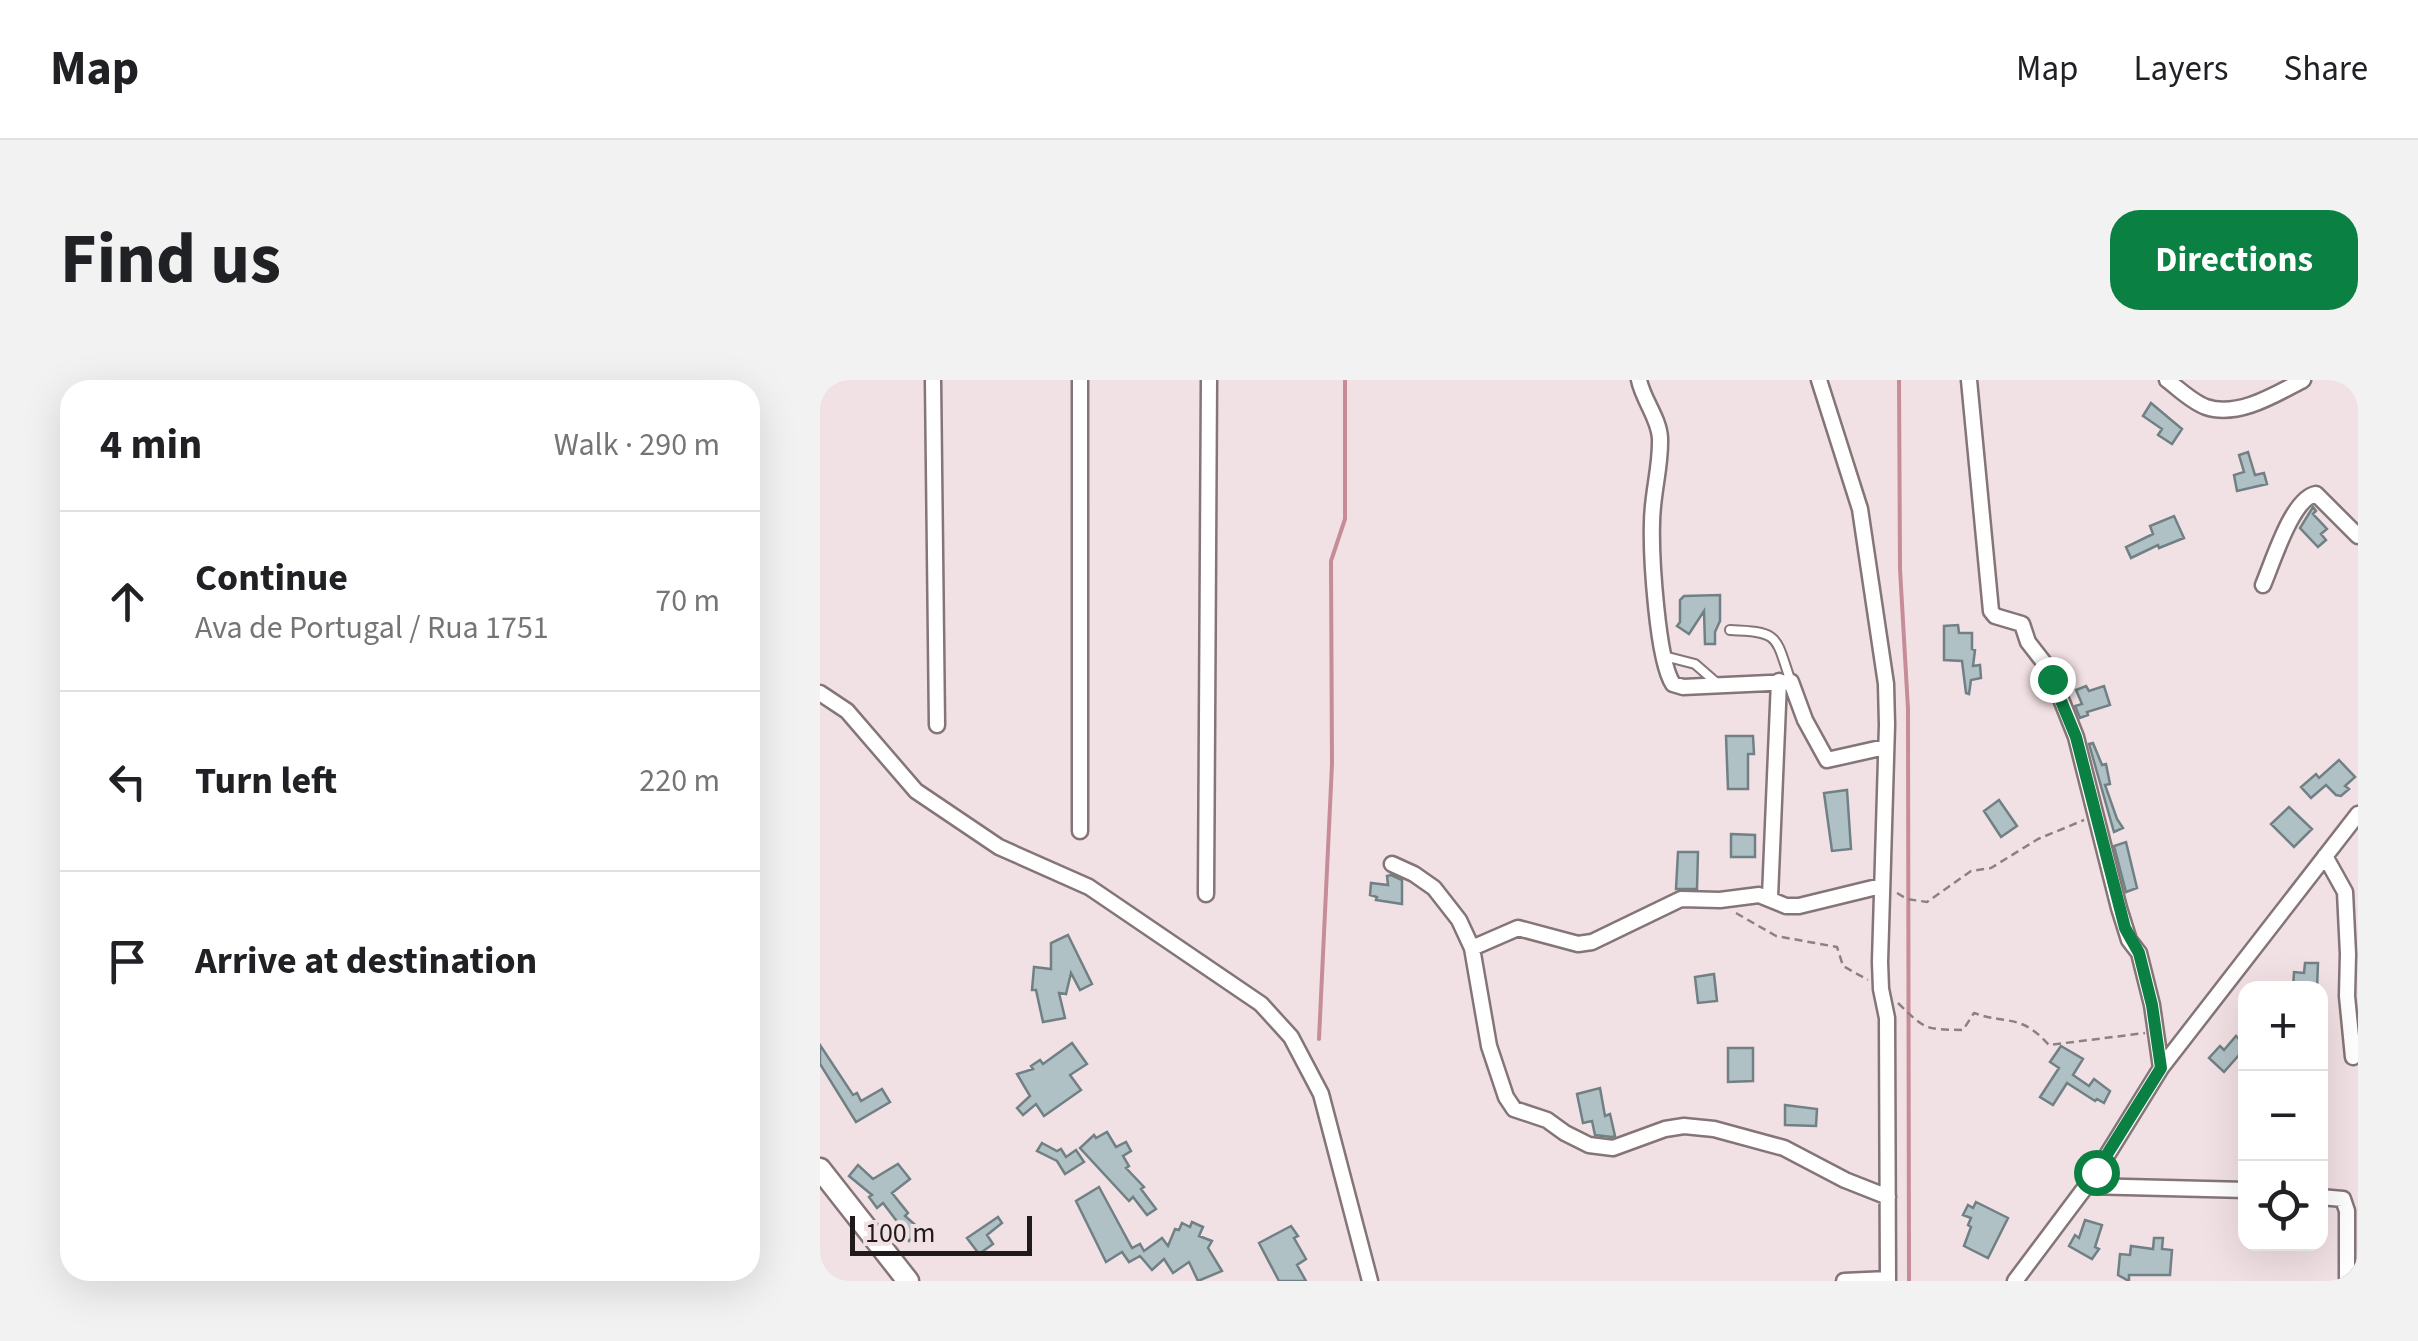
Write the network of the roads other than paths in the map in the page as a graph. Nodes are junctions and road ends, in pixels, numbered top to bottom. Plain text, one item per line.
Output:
1 (933, 380) edge
2 (1080, 380) edge
3 (1209, 380) edge
4 (1639, 380) edge
5 (1820, 380) edge
6 (1969, 380) edge
7 (2167, 380) edge
8 (2303, 380) edge
9 (2358, 536) edge
10 (2263, 585) dead end
11 (1730, 630) dead end
12 (1664, 656) junction
13 (1785, 682) junction
14 (1718, 684) junction
15 (820, 693) edge
16 (937, 724) dead end
17 (1885, 747) junction
18 (2358, 814) edge
19 (1080, 831) dead end
20 (2325, 856) junction
21 (1392, 864) dead end
22 (1881, 886) junction
23 (1206, 894) dead end
24 (1770, 897) junction
25 (1472, 948) junction
26 (2352, 1058) dead end
27 (2161, 1068) junction
28 (820, 1170) edge
29 (2086, 1186) junction
30 (2238, 1190) edge
31 (1888, 1197) junction
32 (2328, 1198) edge
33 (1888, 1280) edge
34 (908, 1281) edge
35 (1370, 1281) edge
36 (1844, 1281) edge
37 (2015, 1281) edge
38 (2346, 1281) edge

1 - 16 street
2 - 19 street
3 - 23 street
4 - 12 street
5 - 17 street
6 - 27 street
7 - 8 street
9 - 10 street
11 - 13 lane
12 - 14 lane
12 - 14 street
13 - 14 street
13 - 17 street
13 - 24 street
15 - 35 street
17 - 22 street
18 - 20 street
20 - 26 street
20 - 27 street
21 - 25 street
22 - 24 street
22 - 31 street
24 - 25 street
25 - 31 street
27 - 29 street
28 - 34 main road
29 - 30 street
29 - 37 street
31 - 33 street
32 - 38 street
33 - 36 street

